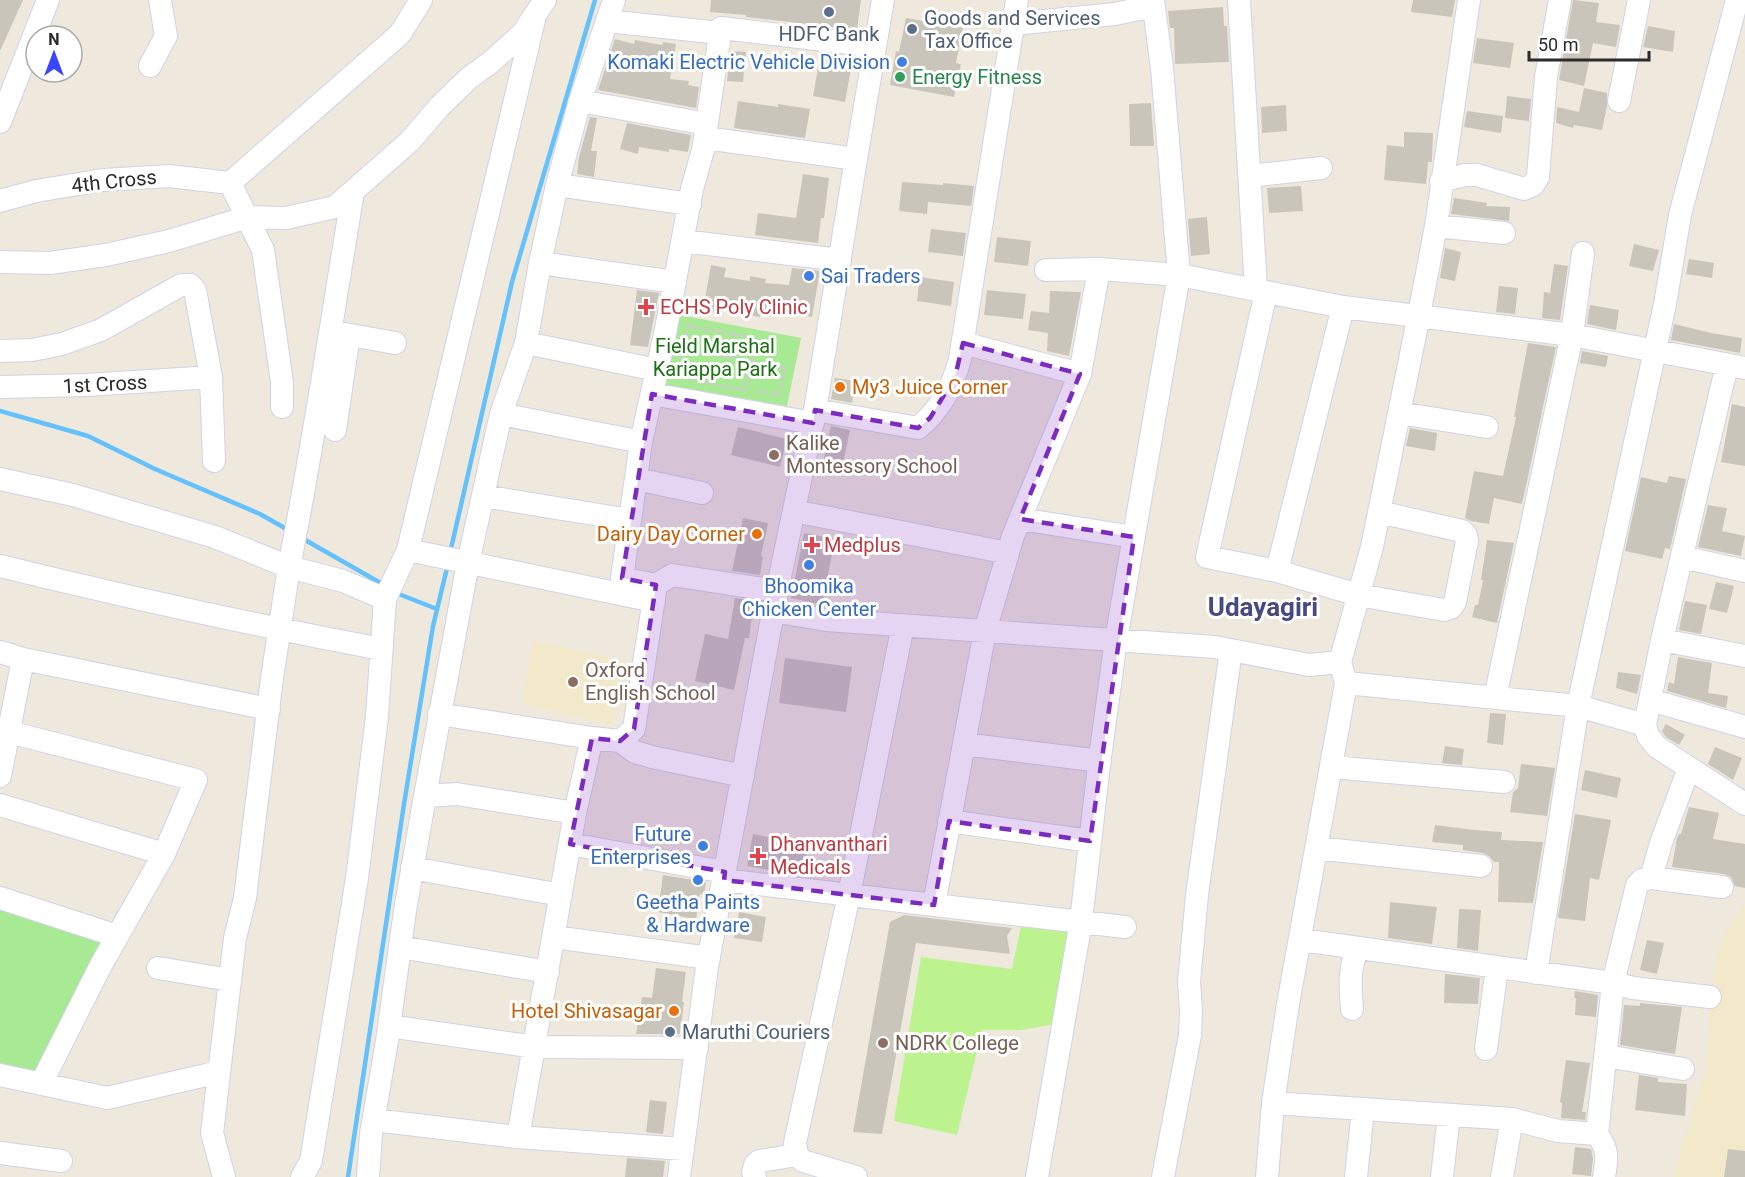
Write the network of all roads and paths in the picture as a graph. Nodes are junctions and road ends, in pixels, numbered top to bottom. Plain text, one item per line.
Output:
1 (48, 0) edge
2 (160, 0) edge
3 (421, 0) edge
4 (883, 0) edge
5 (1017, 0) edge
6 (1239, 0) edge
7 (1469, 0) edge
8 (1560, 0) edge
9 (1639, 0) edge
10 (1737, 0) edge
11 (1153, 3) edge
12 (540, 6) edge
13 (611, 10) edge
14 (1013, 24) junction
15 (720, 33) junction
16 (875, 46) junction
17 (150, 66) dead end
18 (580, 101) junction
19 (1619, 101) dead end
20 (0, 122) edge
21 (706, 131) junction
22 (856, 159) junction
23 (1321, 168) dead end
24 (1250, 176) junction
25 (1441, 181) junction
26 (230, 183) junction
27 (557, 185) junction
28 (353, 192) junction
29 (0, 201) edge
30 (690, 204) junction
31 (248, 217) junction
32 (1436, 226) junction
33 (1504, 233) dead end
34 (683, 241) junction
35 (1583, 253) dead end
36 (840, 260) junction
37 (0, 262) edge
38 (540, 263) junction
39 (1099, 269) junction
40 (1047, 270) dead end
41 (1179, 275) junction
42 (675, 282) junction
43 (1261, 291) junction
44 (1343, 307) junction
45 (1419, 315) junction
46 (339, 333) junction
47 (1572, 335) junction
48 (395, 343) dead end
49 (526, 344) junction
50 (963, 344) junction
51 (683, 348) junction
52 (0, 351) edge
53 (1654, 352) junction
54 (751, 361) junction
55 (1736, 366) edge
56 (657, 370) junction
57 (1080, 374) junction
58 (211, 377) junction
59 (0, 387) edge
60 (746, 390) junction
61 (652, 394) junction
62 (282, 407) dead end
63 (1399, 413) junction
64 (501, 414) junction
65 (814, 416) junction
66 (1487, 427) dead end
67 (335, 430) dead end
68 (641, 442) junction
69 (214, 461) dead end
70 (0, 478) edge
71 (636, 479) junction
72 (702, 493) dead end
73 (483, 496) junction
74 (794, 511) junction
75 (1379, 512) junction
76 (1020, 519) junction
77 (630, 520) junction
78 (1134, 537) junction
79 (408, 550) junction
80 (1008, 553) junction
81 (1682, 557) junction
82 (455, 560) junction
83 (0, 566) edge
84 (289, 567) junction
85 (1277, 571) junction
86 (1745, 571) edge
87 (388, 592) junction
88 (655, 593) junction
89 (1359, 595) junction
90 (775, 601) junction
91 (903, 625) junction
92 (279, 630) junction
93 (985, 631) junction
94 (1116, 640) junction
95 (1662, 640) junction
96 (381, 649) junction
97 (1231, 650) junction
98 (0, 652) edge
99 (1745, 656) edge
100 (23, 659) junction
101 (1340, 662) junction
102 (1346, 683) junction
103 (1495, 698) junction
104 (1650, 700) junction
105 (1578, 706) junction
106 (269, 709) junction
107 (439, 714) junction
108 (1645, 725) junction
109 (1745, 727) edge
110 (9, 732) junction
111 (592, 738) junction
112 (620, 741) junction
113 (964, 744) junction
114 (1100, 760) junction
115 (1332, 767) junction
116 (1689, 768) junction
117 (0, 776) edge
118 (743, 776) junction
119 (1504, 782) dead end
120 (425, 796) junction
121 (1745, 804) edge
122 (0, 805) edge
123 (575, 813) junction
124 (950, 821) junction
125 (1090, 841) junction
126 (570, 844) junction
127 (1317, 848) junction
128 (164, 854) junction
129 (1481, 866) dead end
130 (412, 868) junction
131 (724, 876) junction
132 (1651, 878) junction
133 (1722, 887) dead end
134 (561, 895) junction
135 (849, 895) junction
136 (0, 898) edge
137 (934, 905) junction
138 (1081, 921) junction
139 (1125, 927) dead end
140 (117, 936) junction
141 (554, 937) junction
142 (1301, 940) junction
143 (400, 947) junction
144 (1357, 948) junction
145 (709, 958) junction
146 (158, 968) dead end
147 (1497, 968) junction
148 (548, 972) junction
149 (1536, 973) junction
150 (230, 980) junction
151 (1613, 983) junction
152 (1710, 997) dead end
153 (1352, 1009) dead end
154 (389, 1026) junction
155 (535, 1047) junction
156 (697, 1048) junction
157 (1486, 1049) dead end
158 (1606, 1056) junction
159 (1683, 1069) dead end
160 (219, 1072) junction
161 (0, 1075) edge
162 (41, 1084) junction
163 (1274, 1103) junction
164 (1363, 1109) junction
165 (1449, 1115) junction
166 (1512, 1119) junction
167 (374, 1120) junction
168 (1597, 1134) junction
169 (519, 1137) junction
170 (683, 1149) junction
171 (0, 1153) edge
172 (797, 1155) junction
173 (61, 1161) dead end
174 (225, 1177) edge
175 (302, 1177) edge
176 (368, 1177) edge
177 (679, 1177) edge
178 (755, 1177) edge
179 (856, 1177) edge
180 (1037, 1177) edge
181 (1163, 1177) edge
182 (1267, 1177) edge
183 (1356, 1177) edge
184 (1442, 1177) edge
185 (1502, 1177) edge
186 (1604, 1177) edge

1 - 20 street
2 - 17 street
3 - 26 street
4 - 16 street
5 - 14 street
6 - 24 street
7 - 25 street
8 - 25 street
9 - 19 street
10 - 53 street
11 - 14 street
11 - 41 street
12 - 28 street
12 - 79 street
13 - 15 street
13 - 18 street
14 - 50 street
15 - 16 street
15 - 21 street
16 - 22 street
18 - 21 street
18 - 27 street
21 - 22 street
21 - 30 street
22 - 36 street
23 - 24 street
24 - 43 street
25 - 32 street
26 - 29 street, 4th Cross
26 - 31 street
27 - 30 street
27 - 38 street
28 - 31 street
28 - 46 street
30 - 34 street
31 - 37 street
31 - 62 street
32 - 33 street
32 - 45 street
34 - 36 street
34 - 42 street
35 - 47 street
36 - 65 street
38 - 42 street
38 - 49 street
39 - 40 street
39 - 41 street
39 - 57 street
41 - 43 street
41 - 78 street
42 - 56 street
43 - 44 street
43 - 85 street
44 - 45 street
44 - 85 street
45 - 47 street
45 - 63 street
46 - 48 street
46 - 67 street
46 - 84 street
47 - 53 street
47 - 103 street
49 - 56 street
49 - 64 street
50 - 57 street
50 - 65 street
51 - 54 path
51 - 54 path
51 - 60 path
52 - 58 street
53 - 55 street
53 - 105 street
54 - 60 path
54 - 60 path
55 - 81 street
56 - 61 street
57 - 76 street
58 - 59 street, 1st Cross
58 - 69 street
61 - 65 street
61 - 68 street
63 - 66 street
63 - 75 street
64 - 68 street
64 - 73 street
65 - 74 street
68 - 71 street
70 - 84 street
71 - 72 street
71 - 77 street
73 - 77 street
73 - 82 street
74 - 80 street
74 - 90 street
75 - 89 street
75 - 89 street
76 - 78 street
76 - 80 street
77 - 88 street
78 - 94 street
79 - 82 street
79 - 87 street
80 - 93 street
81 - 86 street
81 - 95 street
82 - 88 street
82 - 107 street
83 - 92 street
84 - 87 street
84 - 92 street
85 - 89 street
87 - 96 street
88 - 90 street
88 - 112 street
89 - 101 street
90 - 91 street
90 - 118 street
91 - 93 street
91 - 135 street
92 - 96 street
92 - 106 street
93 - 94 street
93 - 113 street
94 - 97 street
94 - 114 street
95 - 99 street
95 - 104 street
96 - 175 street
97 - 101 street
97 - 181 street
98 - 100 street
100 - 106 street
100 - 110 street
101 - 102 street
102 - 103 street
102 - 115 street
103 - 105 street
104 - 108 street
104 - 109 street
105 - 108 street
105 - 149 street
106 - 150 street
107 - 111 street
107 - 120 street
108 - 116 street
110 - 117 street
110 - 128 street
111 - 112 street
111 - 123 street
112 - 118 street
113 - 114 street
113 - 124 street
114 - 125 street
115 - 119 street
115 - 127 street
116 - 121 street
116 - 132 street
118 - 131 street
120 - 123 street
120 - 130 street
122 - 128 street
123 - 126 street
124 - 125 street
124 - 137 street
125 - 138 street
126 - 131 street
126 - 134 street
127 - 129 street
127 - 142 street
128 - 140 street
130 - 134 street
130 - 143 street
131 - 135 street
131 - 145 street
132 - 133 street
132 - 151 street
134 - 141 street
135 - 137 street
135 - 172 street
136 - 140 street
137 - 138 street
138 - 139 street
138 - 180 street
140 - 162 street
141 - 145 street
141 - 148 street
142 - 144 street
142 - 163 street
143 - 148 street
143 - 154 street
144 - 147 street
144 - 153 street
145 - 156 street
146 - 150 street
147 - 149 street
147 - 157 street
148 - 155 street
149 - 151 street
150 - 160 street
151 - 152 street
151 - 158 street
154 - 155 street
154 - 167 street
155 - 156 street
155 - 169 street
156 - 170 street
158 - 159 street
158 - 168 street
160 - 162 street
160 - 174 street
161 - 162 street
163 - 164 street
163 - 182 street
164 - 165 street
164 - 183 street
165 - 166 street
165 - 184 street
166 - 168 street
166 - 185 street
167 - 169 street
167 - 176 street
168 - 186 street
169 - 170 street
170 - 177 street
171 - 173 street
172 - 178 street
172 - 179 street

